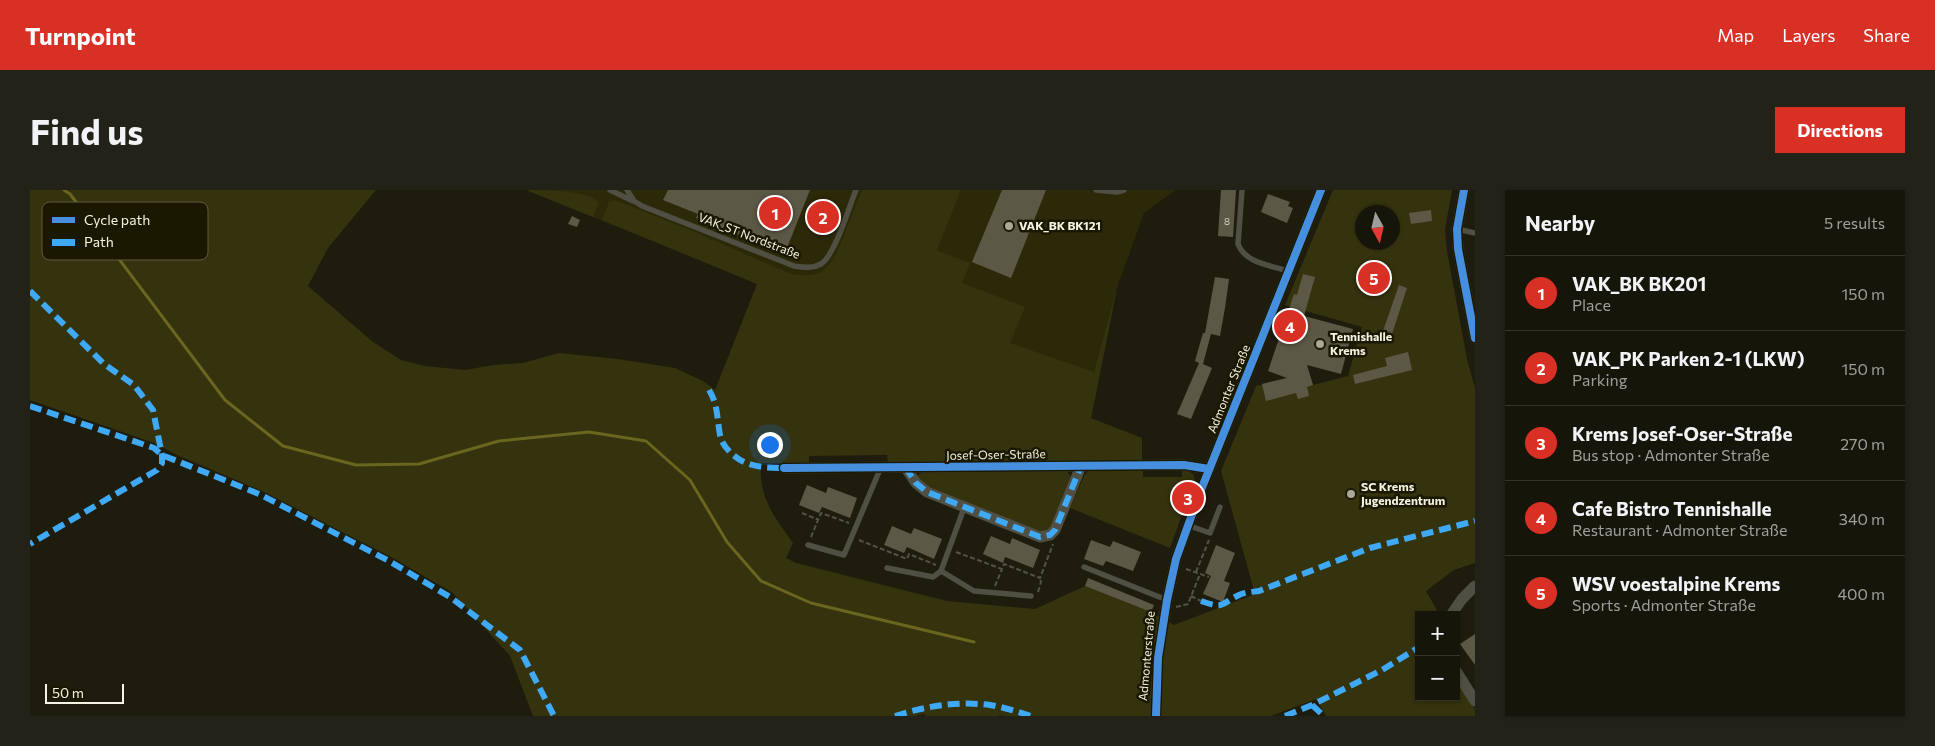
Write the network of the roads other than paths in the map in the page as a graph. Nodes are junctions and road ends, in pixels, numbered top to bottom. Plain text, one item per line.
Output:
1 (610, 190) edge
2 (627, 190) edge
3 (856, 190) edge
4 (1096, 190) edge
5 (1124, 190) edge
6 (1242, 190) edge
7 (1321, 190) edge
8 (1464, 190) edge
9 (634, 201) junction
10 (1456, 229) junction
11 (1475, 233) edge
12 (1287, 271) junction
13 (1475, 338) edge
14 (1081, 466) junction
15 (881, 467) junction
16 (905, 467) junction
17 (784, 468) dead end
18 (1209, 469) junction
19 (1220, 507) dead end
20 (964, 508) junction
21 (1187, 525) junction
22 (808, 545) road end
23 (887, 568) dead end
24 (1084, 568) dead end
25 (942, 569) junction
26 (1475, 586) edge
27 (1031, 596) road end
28 (1170, 604) junction
29 (1454, 611) edge
30 (1460, 677) edge
31 (1475, 700) edge
32 (1156, 716) edge

1 - 9 lane
2 - 9 lane
3 - 9 lane, VAK_ST Nordstraße
4 - 5 lane
6 - 12 lane
7 - 12 street, Admonter Straße
8 - 10 street
10 - 11 lane
10 - 13 street
12 - 18 street, Admonter Straße
14 - 16 street, Josef-Oser-Straße
14 - 18 street, Josef-Oser-Straße
14 - 20 street
15 - 16 street, Josef-Oser-Straße
15 - 17 street, Josef-Oser-Straße
15 - 22 lane
16 - 20 street
18 - 21 street, Admonter Straße
19 - 21 lane
20 - 25 lane
21 - 28 street, Admonter Straße
23 - 25 lane
24 - 28 lane
25 - 27 lane
26 - 29 street
28 - 32 street, Admonterstraße
30 - 31 street

